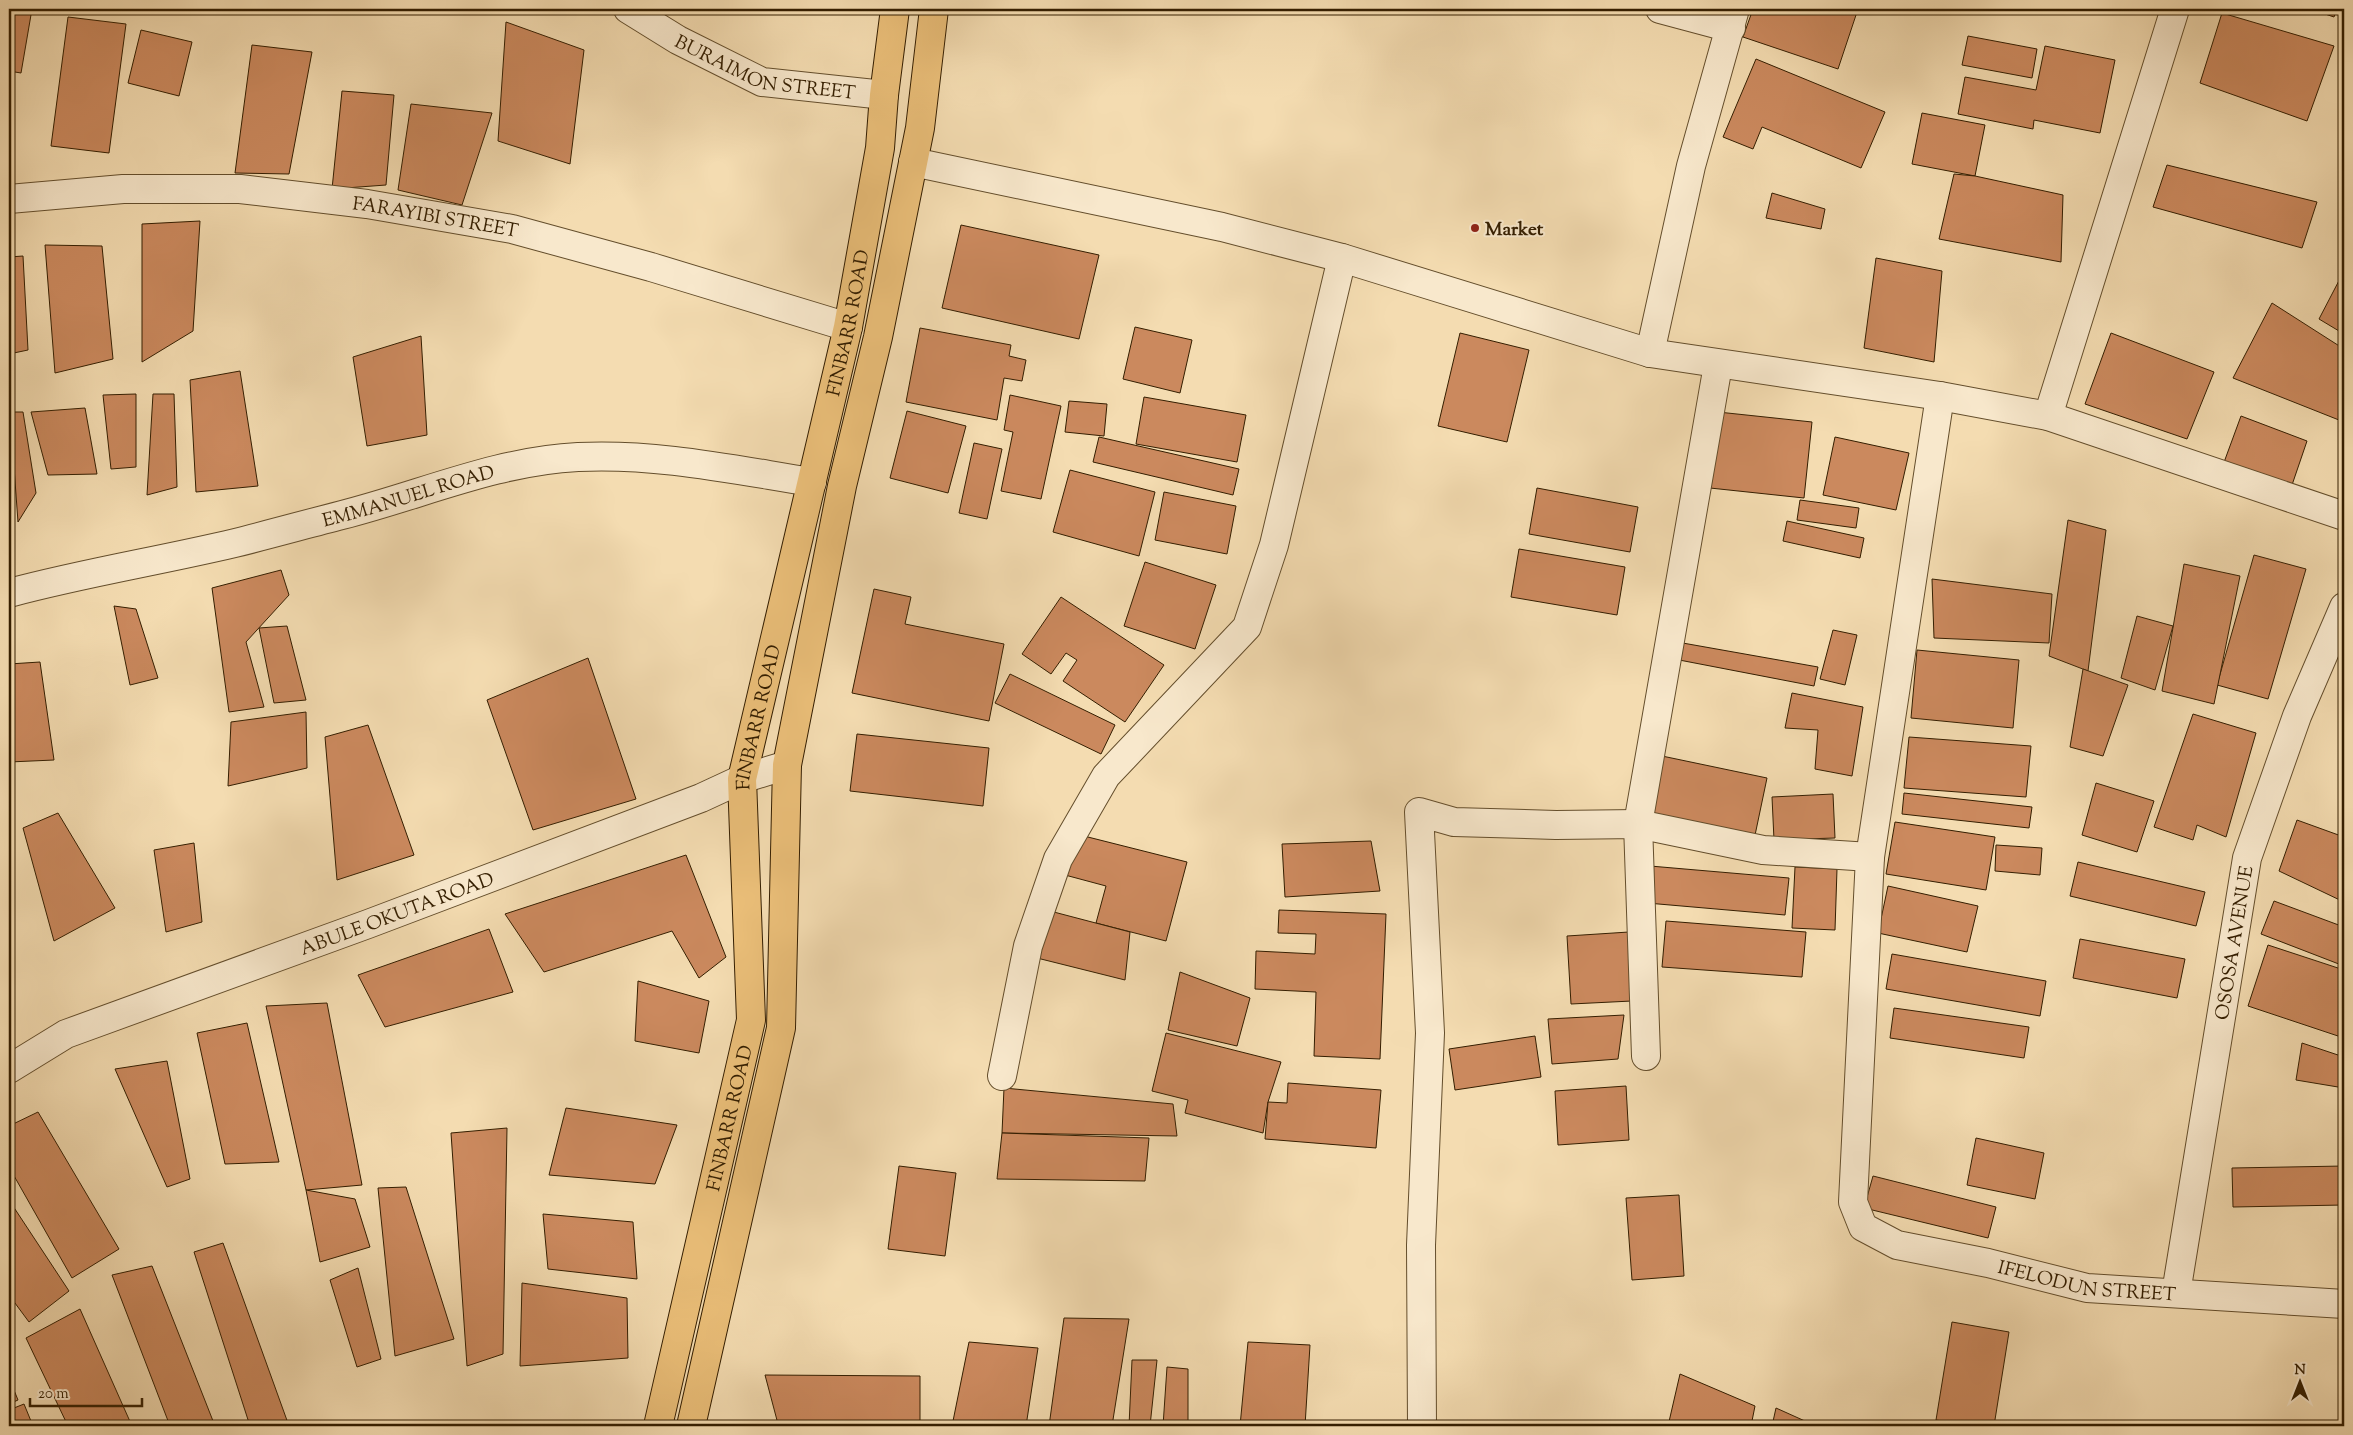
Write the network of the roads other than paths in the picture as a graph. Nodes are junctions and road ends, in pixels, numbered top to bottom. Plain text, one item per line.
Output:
1 (628, 9) edge
2 (895, 9) edge
3 (934, 9) edge
4 (1660, 9) edge
5 (2175, 9) edge
6 (1733, 18) edge
7 (884, 95) junction
8 (913, 162) junction
9 (9, 199) edge
10 (1342, 258) junction
11 (848, 327) junction
12 (1650, 353) junction
13 (1718, 364) junction
14 (1940, 396) junction
15 (2048, 416) junction
16 (812, 482) junction
17 (2344, 516) edge
18 (9, 593) edge
19 (2344, 607) edge
20 (787, 764) junction
21 (742, 780) junction
22 (1638, 824) junction
23 (1870, 857) junction
24 (1646, 1056) dead end
25 (9, 1069) edge
26 (1002, 1076) dead end
27 (2176, 1293) junction
28 (2344, 1304) edge
29 (658, 1426) edge
30 (691, 1426) edge
31 (1422, 1426) edge

1 - 7 street, BURAIMON STREET
2 - 7 main road, FINBARR ROAD
3 - 8 main road, FINBARR ROAD
4 - 6 street
5 - 15 street
6 - 12 street
7 - 11 main road, FINBARR ROAD
8 - 10 street
8 - 20 main road, FINBARR ROAD
9 - 11 street, FARAYIBI STREET
10 - 12 street
10 - 26 street
11 - 16 main road, FINBARR ROAD
12 - 13 street
13 - 14 street
13 - 22 street
14 - 15 street
14 - 23 street
15 - 17 street
16 - 18 street, EMMANUEL ROAD
16 - 21 main road, FINBARR ROAD
19 - 27 street, OSOSA AVENUE
20 - 21 street, ABULE OKUTA ROAD
20 - 30 main road, FINBARR ROAD
21 - 25 street, ABULE OKUTA ROAD
21 - 29 main road, FINBARR ROAD
22 - 23 street
22 - 24 street
22 - 31 street
23 - 27 street, IFELODUN STREET
27 - 28 street, IFELODUN STREET

